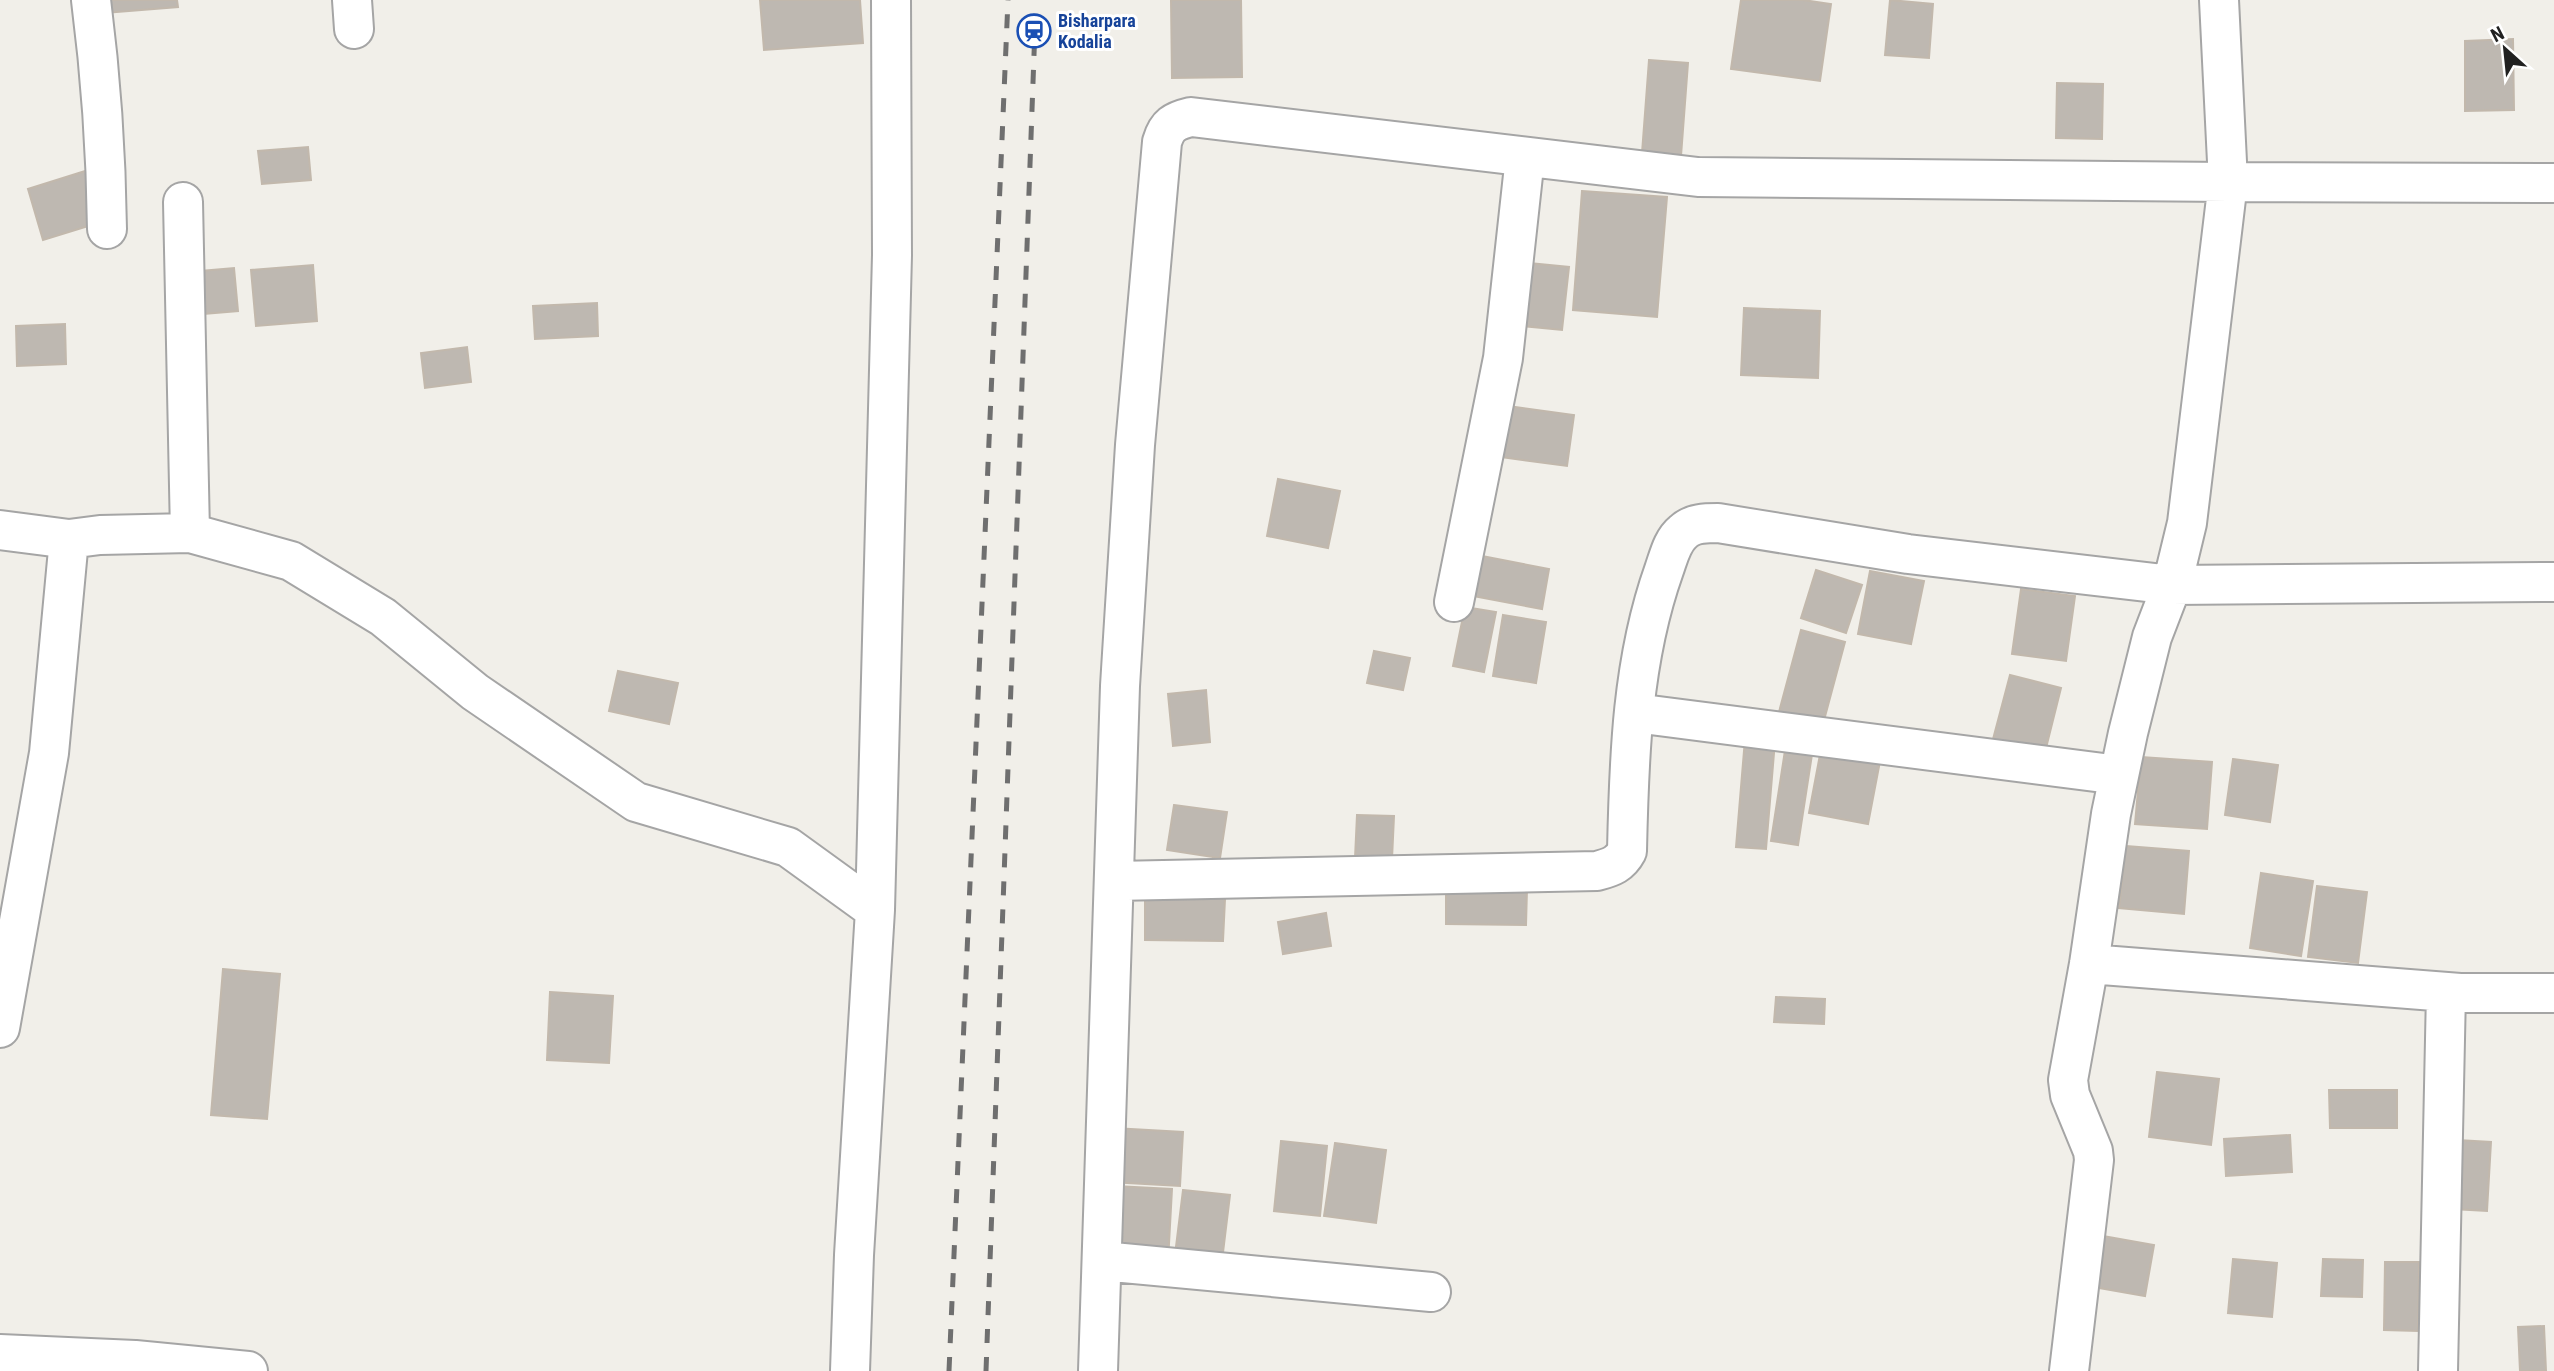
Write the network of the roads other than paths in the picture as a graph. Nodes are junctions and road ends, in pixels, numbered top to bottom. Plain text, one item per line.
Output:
1 (91, 0) edge
2 (891, 0) edge
3 (2219, 0) edge
4 (1525, 157) junction
5 (2228, 182) junction
6 (2554, 183) edge
7 (183, 202) dead end
8 (107, 229) dead end
9 (0, 530) edge
10 (190, 533) junction
11 (69, 539) junction
12 (2554, 582) edge
13 (2172, 584) junction
14 (1454, 602) dead end
15 (1634, 713) junction
16 (2119, 775) junction
17 (1115, 881) junction
18 (875, 910) junction
19 (2089, 964) junction
20 (2446, 992) junction
21 (2554, 993) edge
22 (0, 1028) edge
23 (1102, 1261) junction
24 (1431, 1292) dead end
25 (0, 1354) edge
26 (248, 1371) edge
27 (850, 1371) edge
28 (1098, 1371) edge
29 (2069, 1371) edge
30 (2438, 1371) edge

1 - 8 street
2 - 18 street
3 - 5 street
4 - 5 street
4 - 14 street
4 - 17 street
5 - 6 street
5 - 13 street
7 - 10 street
9 - 11 street
10 - 11 street
10 - 18 street
11 - 22 street
12 - 13 street
13 - 15 street
13 - 16 street
15 - 16 street
15 - 17 street
16 - 19 street
17 - 23 street
18 - 27 street
19 - 20 street
19 - 29 street
20 - 21 street
20 - 30 street
23 - 24 street
23 - 28 street
25 - 26 street

